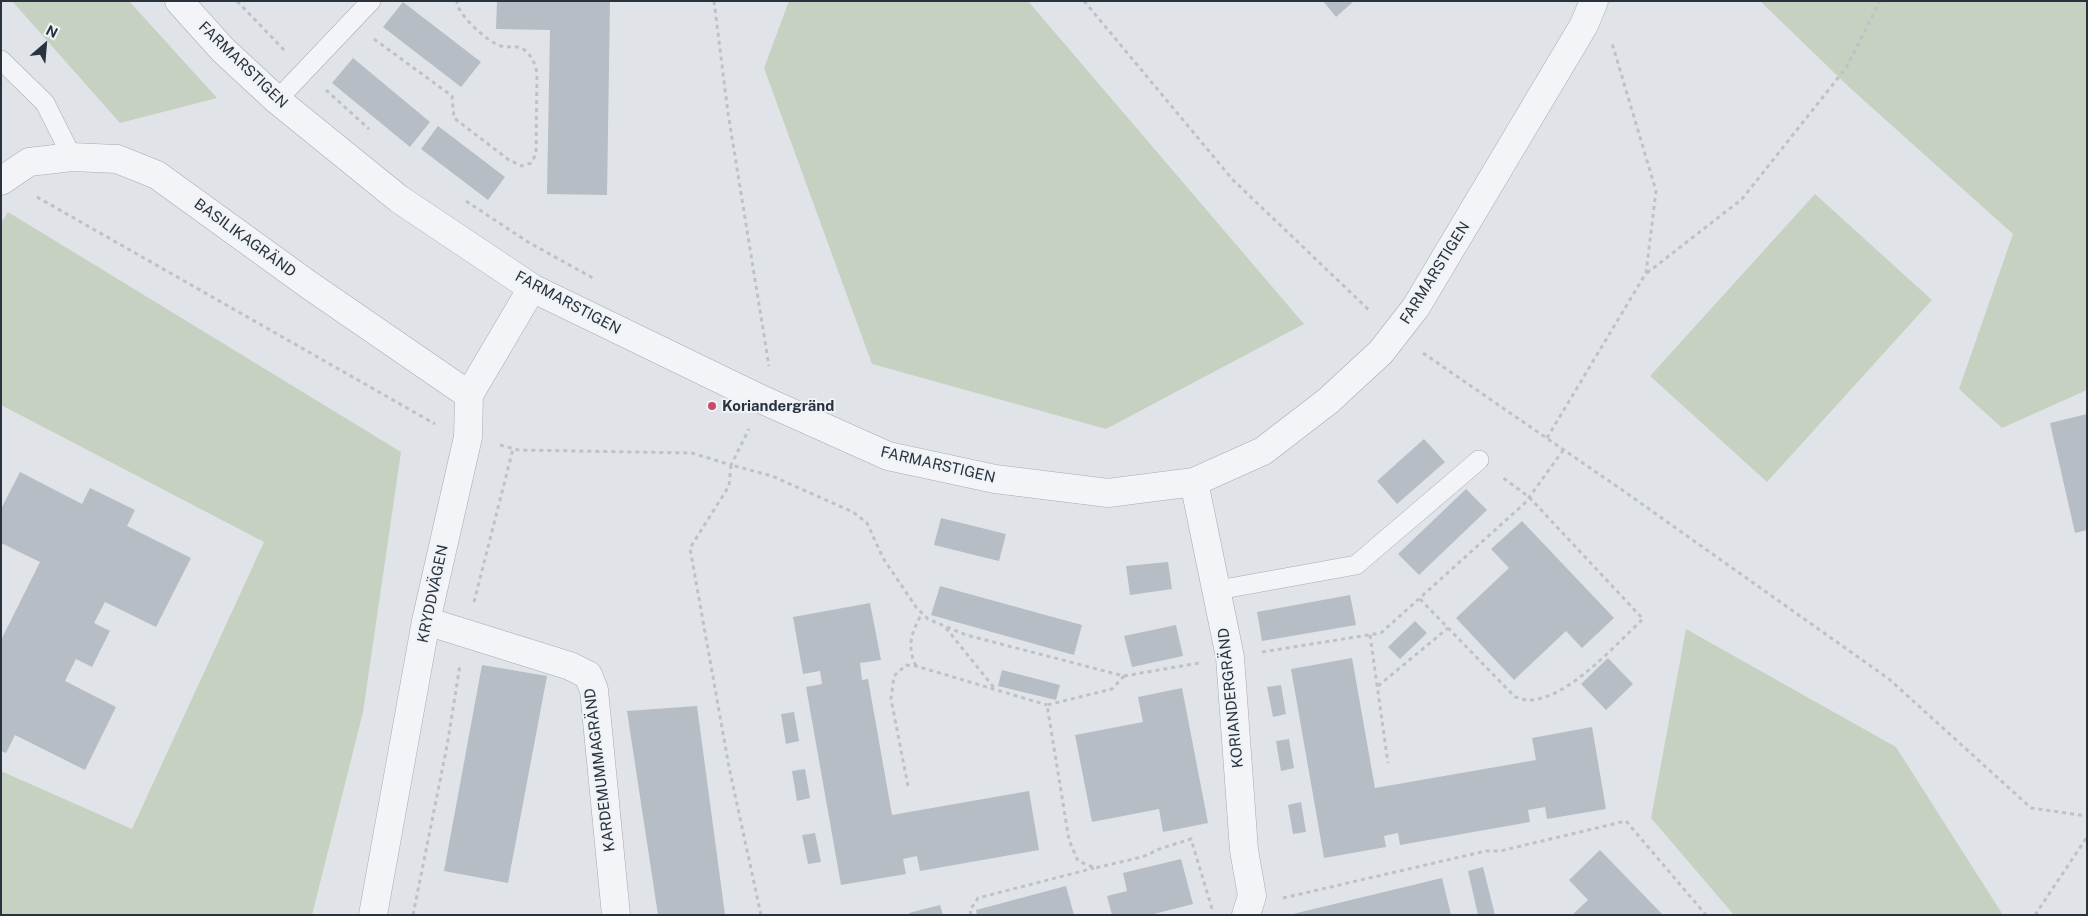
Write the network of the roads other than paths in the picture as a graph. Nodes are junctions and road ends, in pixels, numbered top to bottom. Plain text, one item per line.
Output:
1 (179, 1) edge
2 (371, 1) edge
3 (1594, 1) edge
4 (1, 60) edge
5 (277, 100) junction
6 (72, 157) junction
7 (1, 181) edge
8 (532, 288) junction
9 (469, 395) junction
10 (1479, 460) road end
11 (1194, 482) junction
12 (1218, 590) junction
13 (426, 621) junction
14 (1248, 910) edge
15 (373, 915) edge
16 (616, 915) edge

1 - 5 street, FARMARSTIGEN
2 - 5 lane
3 - 11 street, FARMARSTIGEN
4 - 6 lane
5 - 8 street, FARMARSTIGEN
6 - 7 street, BASILIKAGRÄND
6 - 9 street, BASILIKAGRÄND
8 - 9 street, KRYDDVÄGEN
8 - 11 street, FARMARSTIGEN
9 - 13 street, KRYDDVÄGEN
10 - 12 lane
11 - 12 street, KORIANDERGRÄND
12 - 14 street, KORIANDERGRÄND
13 - 15 street, KRYDDVÄGEN
13 - 16 street, KARDEMUMMAGRÄND

